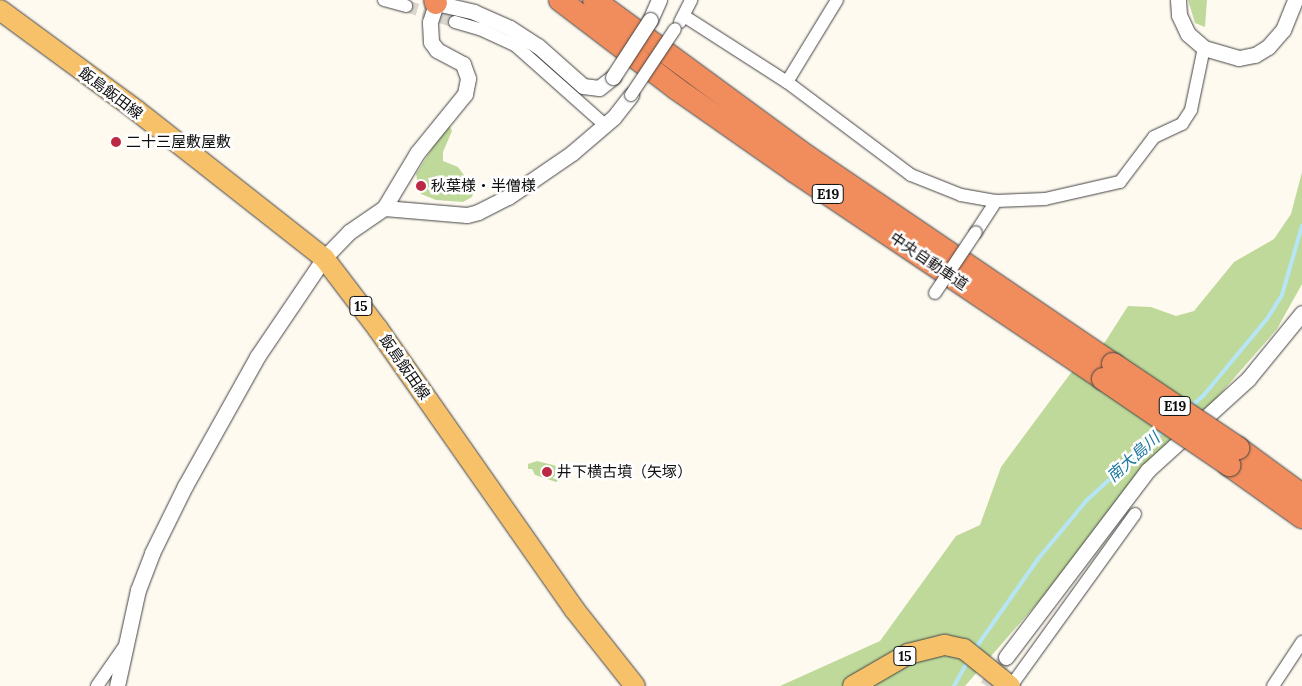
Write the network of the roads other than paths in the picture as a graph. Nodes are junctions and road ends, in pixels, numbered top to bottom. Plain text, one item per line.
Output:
1 (384, 0) edge
2 (594, 0) edge
3 (659, 0) edge
4 (691, 0) edge
5 (837, 0) edge
6 (1178, 0) edge
7 (1295, 0) edge
8 (435, 1) edge
9 (561, 2) edge
10 (406, 6) tunnel mouth
11 (0, 10) edge
12 (684, 16) junction
13 (455, 22) tunnel mouth
14 (1204, 48) junction
15 (788, 82) junction
16 (631, 95) joint
17 (605, 125) junction
18 (996, 201) junction
19 (384, 208) junction
20 (324, 258) junction
21 (934, 293) dead end
22 (1302, 313) edge
23 (1108, 371) junction
24 (1233, 457) junction
25 (1302, 494) edge
26 (1135, 514) dead end
27 (1302, 518) edge
28 (1302, 642) edge
29 (124, 648) junction
30 (1006, 657) tunnel mouth
31 (97, 686) edge
32 (117, 686) edge
33 (635, 686) edge
34 (853, 686) edge
35 (1010, 686) edge
36 (1272, 686) edge

1 - 10 street
2 - 23 highway, 中央自動車道 / E19
3 - 8 street, bridge
4 - 12 street
5 - 15 street
6 - 14 street
7 - 14 street
8 - 19 street
9 - 23 highway, 中央自動車道 / E19
11 - 20 main road, 飯島飯田線 / 15
12 - 15 street
12 - 16 street, bridge
13 - 17 street
14 - 18 street
15 - 18 street
16 - 17 street
17 - 19 street
18 - 21 street, bridge
19 - 20 street
20 - 29 street
20 - 33 main road, 飯島飯田線 / 15
22 - 30 street
23 - 24 highway, 中央自動車道 / E19, bridge
24 - 25 highway, 中央自動車道 / E19
24 - 27 highway, 中央自動車道 / E19
26 - 35 street
28 - 36 street
29 - 31 street
29 - 32 street
34 - 35 main road, 15

